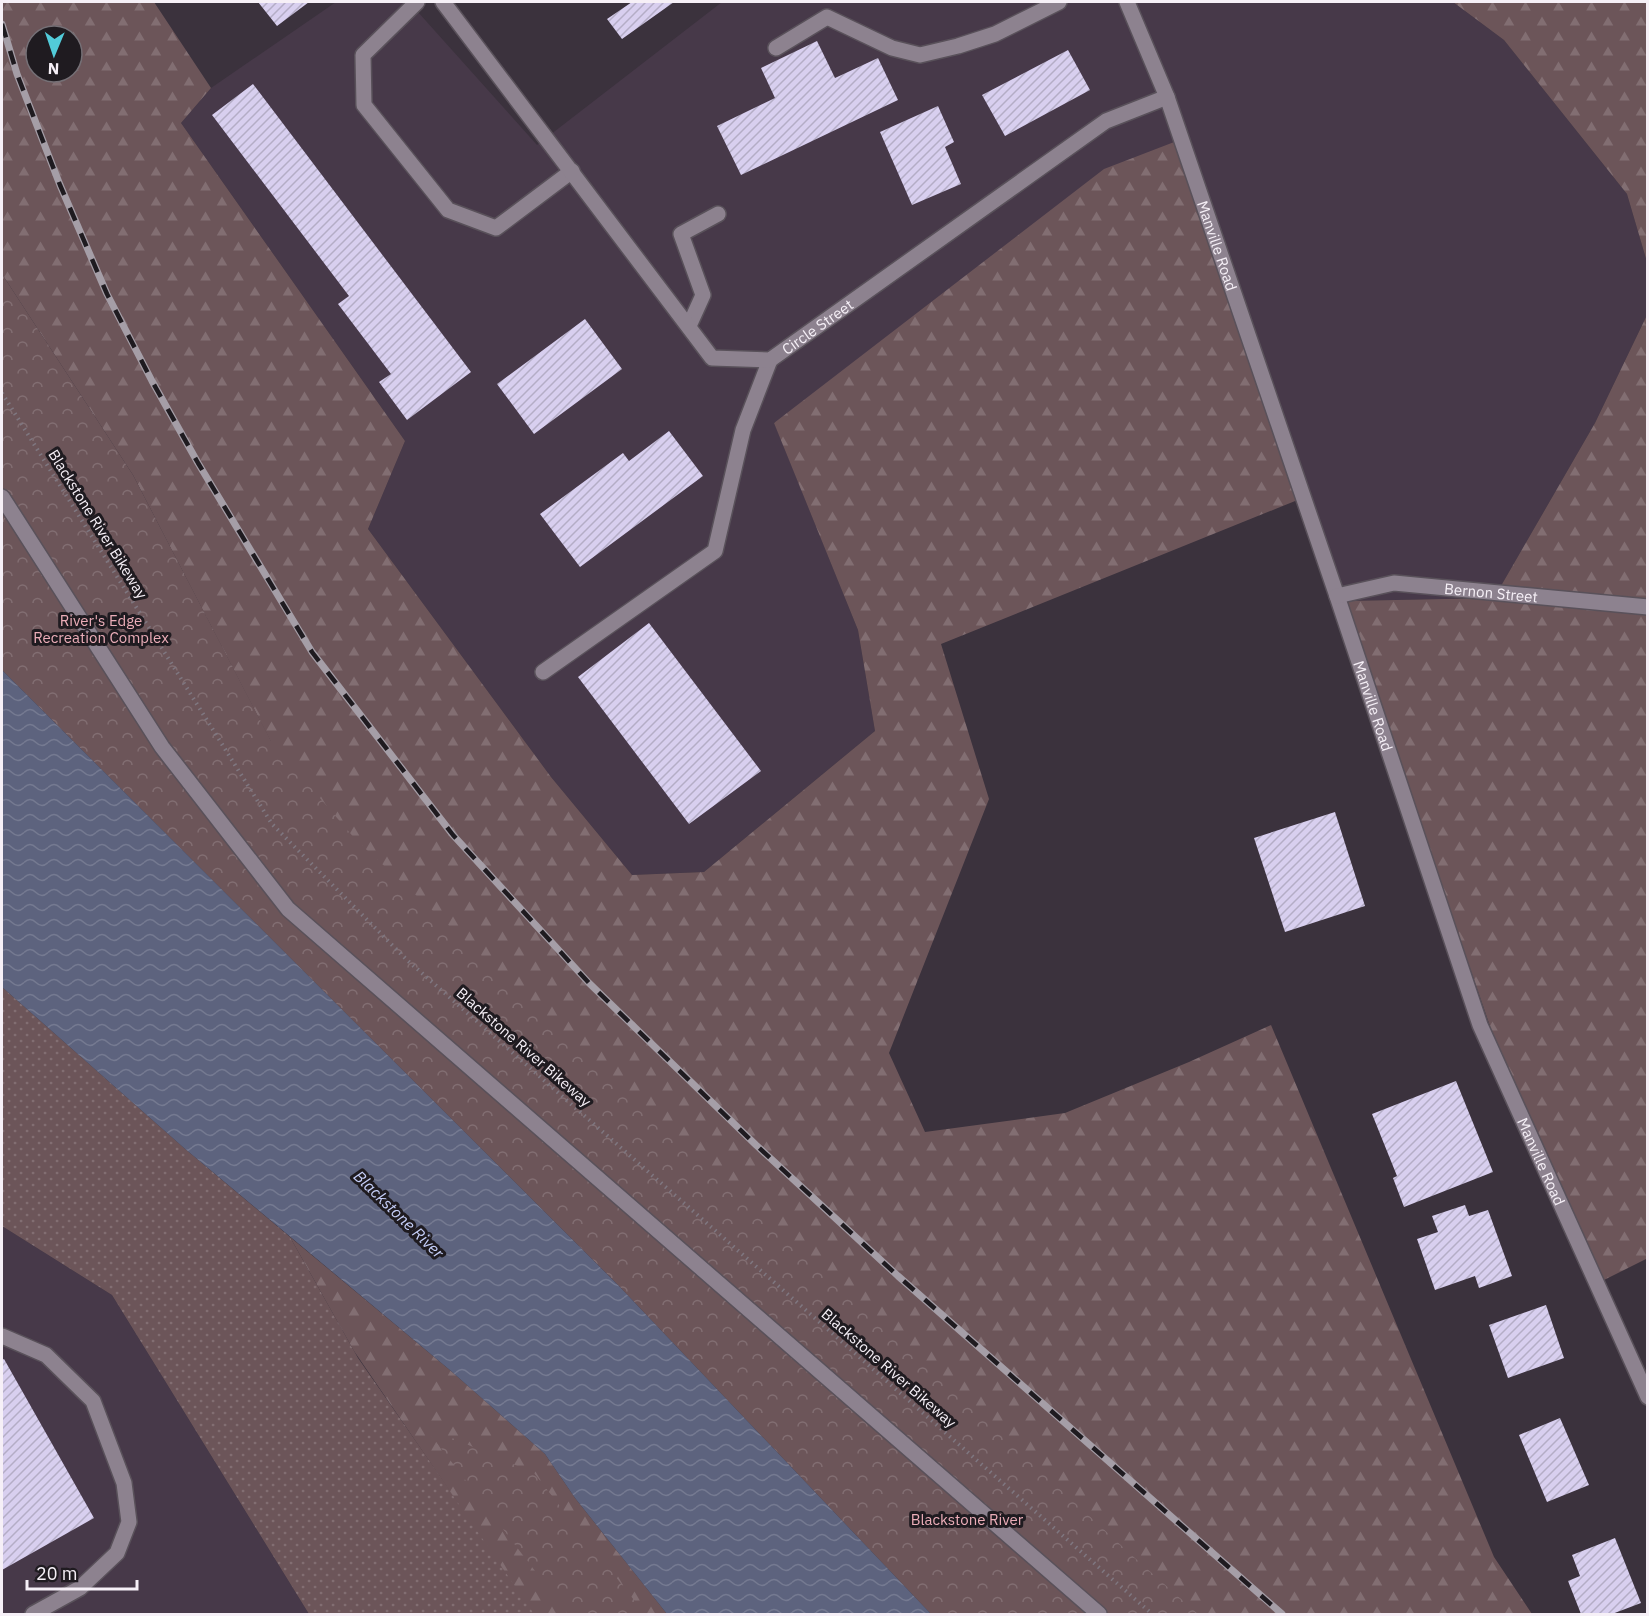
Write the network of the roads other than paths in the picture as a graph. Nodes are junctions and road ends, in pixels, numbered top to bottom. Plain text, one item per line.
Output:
1 (417, 2) edge
2 (443, 2) edge
3 (1059, 2) edge
4 (1127, 2) edge
5 (776, 48) dead end
6 (1167, 98) junction
7 (572, 171) junction
8 (718, 214) dead end
9 (688, 326) junction
10 (770, 360) junction
11 (2, 497) edge
12 (1337, 596) junction
13 (1647, 607) edge
14 (543, 672) dead end
15 (2, 1336) edge
16 (1647, 1397) edge
17 (33, 1614) edge
18 (1099, 1614) edge

1 - 7 main road
2 - 7 main road, Circle Street
3 - 5 main road
4 - 6 main road, Manville Road
6 - 10 main road, Circle Street
6 - 12 main road, Manville Road
7 - 9 main road, Circle Street
8 - 9 main road
9 - 10 main road, Circle Street
10 - 14 main road
11 - 18 main road
12 - 13 main road, Bernon Street
12 - 16 main road, Manville Road
15 - 17 main road

